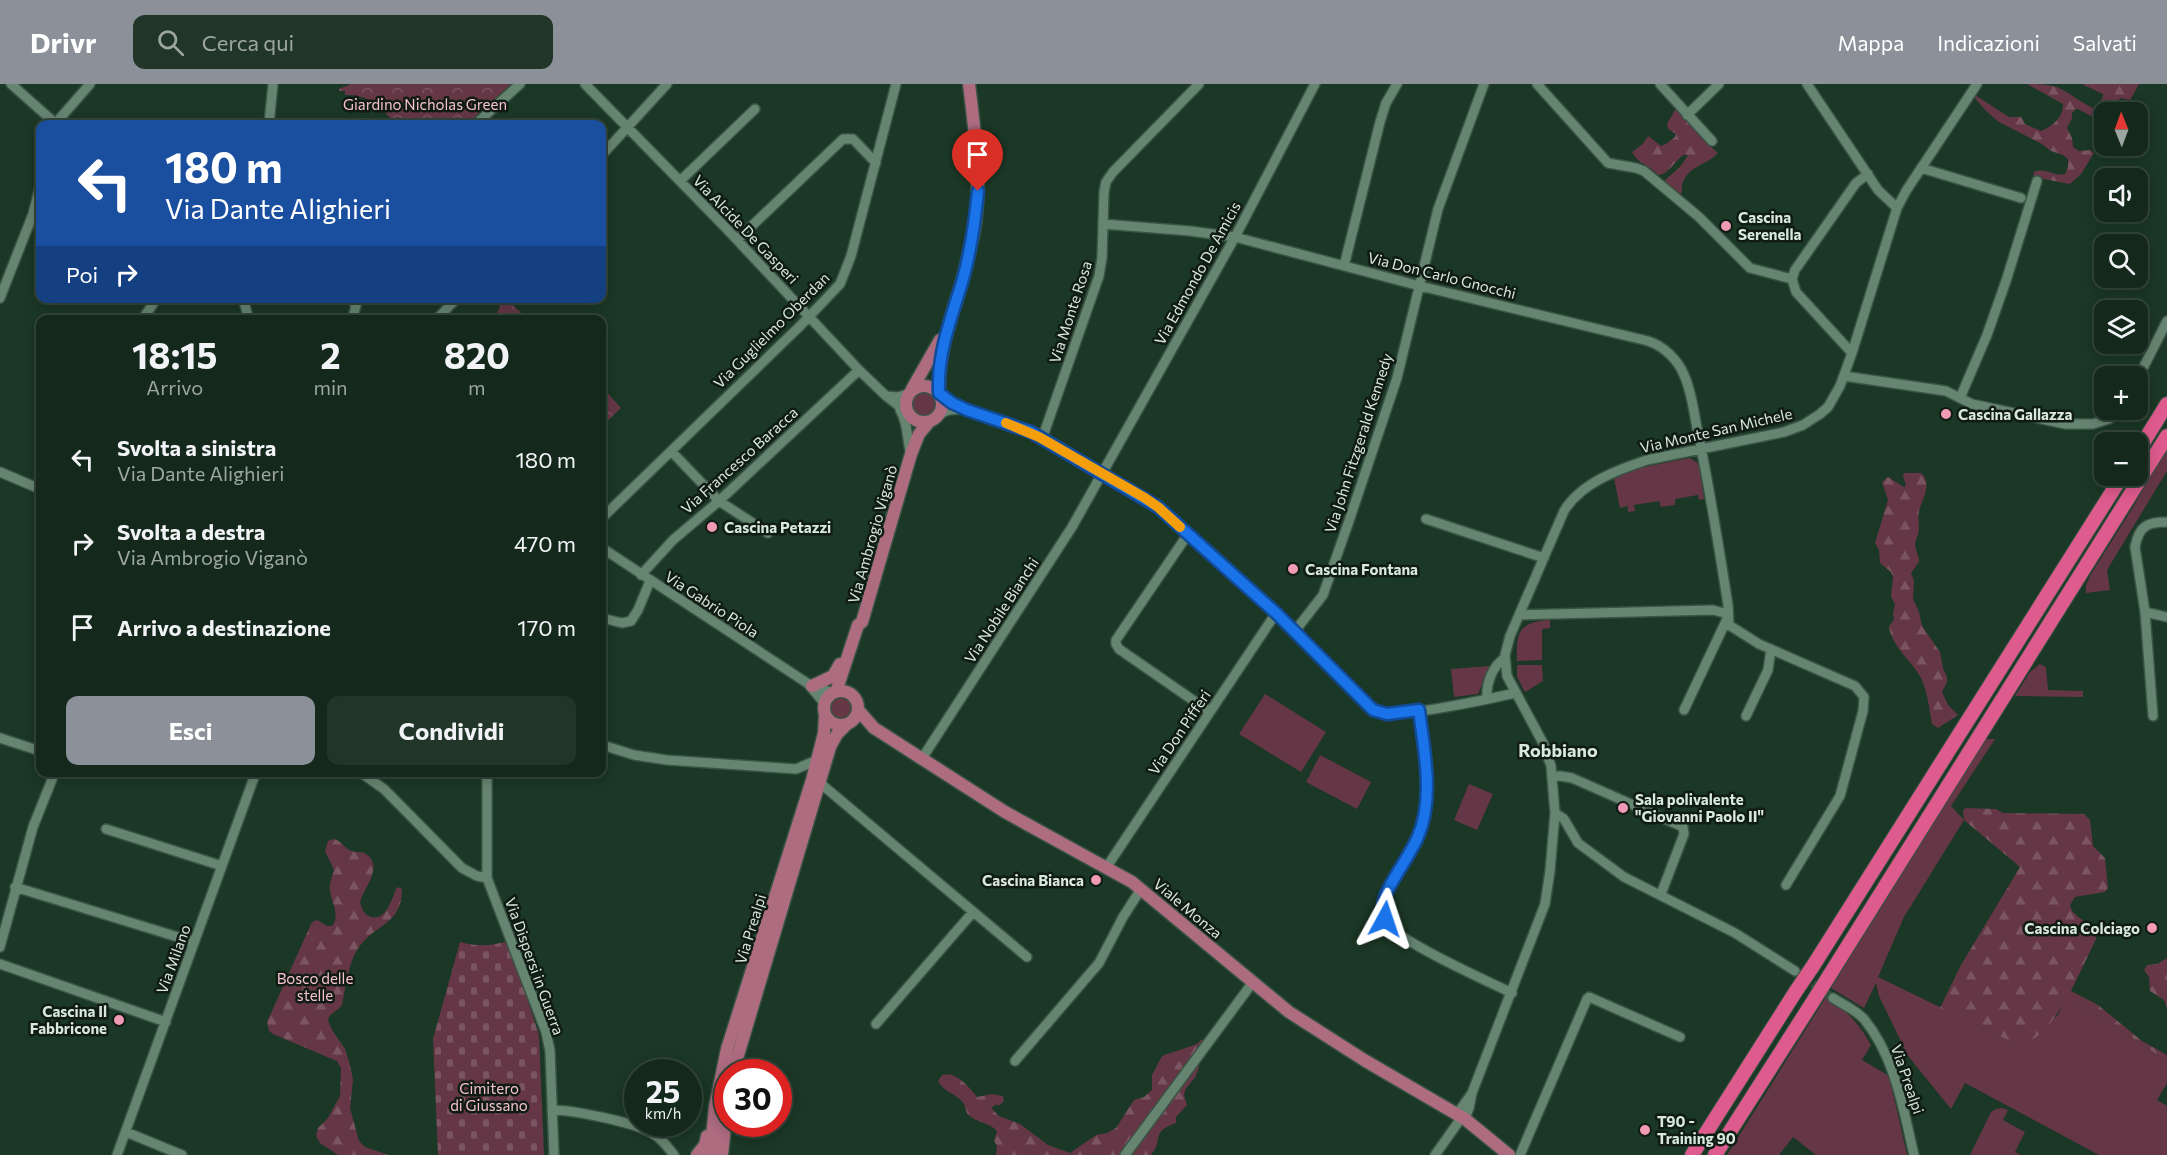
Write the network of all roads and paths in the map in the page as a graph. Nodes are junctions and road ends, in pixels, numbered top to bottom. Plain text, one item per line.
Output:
1 (11, 84) edge
2 (90, 84) edge
3 (520, 84) edge
4 (585, 84) edge
5 (667, 84) edge
6 (896, 84) edge
7 (969, 84) edge
8 (1199, 84) edge
9 (1315, 84) edge
10 (1397, 84) edge
11 (1484, 84) edge
12 (1537, 84) edge
13 (1659, 84) edge
14 (1719, 84) edge
15 (1807, 84) edge
16 (1977, 84) edge
17 (275, 85) edge
18 (755, 109) dead end
19 (1687, 115) junction
20 (52, 120) edge
21 (60, 120) edge
22 (270, 120) edge
23 (480, 120) edge
24 (627, 127) junction
25 (1712, 141) dead end
26 (606, 151) edge
27 (876, 163) junction
28 (1921, 168) junction
29 (1868, 174) junction
30 (680, 181) junction
31 (2037, 181) dead end
32 (36, 198) edge
33 (2021, 198) dead end
34 (1897, 208) junction
35 (1103, 225) junction
36 (1234, 237) junction
37 (737, 240) junction
38 (1344, 266) junction
39 (1792, 279) junction
40 (1420, 286) junction
41 (0, 298) edge
42 (452, 303) edge
43 (441, 315) edge
44 (809, 316) junction
45 (2167, 321) edge
46 (948, 326) junction
47 (1852, 353) junction
48 (2144, 366) edge
49 (859, 370) junction
50 (1844, 376) junction
51 (910, 392) junction
52 (939, 394) junction
53 (885, 395) junction
54 (1960, 398) junction
55 (2167, 404) edge
56 (897, 405) junction
57 (967, 410) junction
58 (911, 417) junction
59 (934, 418) junction
60 (2106, 420) edge
61 (2148, 435) edge
62 (2167, 436) edge
63 (1042, 439) junction
64 (1701, 449) junction
65 (671, 451) junction
66 (911, 454) junction
67 (1, 473) edge
68 (1102, 474) junction
69 (2116, 486) edge
70 (36, 487) edge
71 (719, 501) junction
72 (606, 514) edge
73 (1426, 519) dead end
74 (2167, 522) edge
75 (768, 533) dead end
76 (1188, 534) junction
77 (606, 551) edge
78 (1544, 558) junction
79 (641, 576) junction
80 (650, 581) junction
81 (2145, 612) junction
82 (1276, 613) junction
83 (1519, 615) junction
84 (1728, 616) junction
85 (2167, 617) edge
86 (606, 619) edge
87 (859, 627) junction
88 (1295, 632) junction
89 (1771, 649) junction
90 (1505, 658) junction
91 (810, 684) junction
92 (834, 693) junction
93 (1515, 693) junction
94 (855, 698) junction
95 (1487, 699) junction
96 (825, 709) junction
97 (1419, 710) junction
98 (1684, 710) dead end
99 (859, 711) junction
100 (1210, 712) junction
101 (2153, 716) dead end
102 (1746, 717) dead end
103 (848, 724) junction
104 (874, 728) junction
105 (0, 738) edge
106 (606, 746) edge
107 (36, 750) edge
108 (818, 760) junction
109 (921, 760) junction
110 (796, 770) junction
111 (53, 777) edge
112 (254, 777) edge
113 (367, 777) edge
114 (487, 777) edge
115 (1553, 777) junction
116 (816, 782) junction
117 (1555, 813) junction
118 (106, 829) dead end
119 (222, 866) junction
120 (1106, 868) junction
121 (487, 878) junction
122 (1786, 885) dead end
123 (15, 887) junction
124 (1141, 889) junction
125 (1661, 894) junction
126 (973, 912) junction
127 (194, 942) junction
128 (0, 947) edge
129 (1027, 957) dead end
130 (0, 964) edge
131 (1795, 971) tunnel mouth
132 (1253, 982) junction
133 (1512, 993) junction
134 (1833, 998) tunnel mouth
135 (165, 1022) junction
136 (876, 1024) dead end
137 (1680, 1037) dead end
138 (725, 1059) edge
139 (737, 1059) edge
140 (1015, 1061) dead end
141 (552, 1110) junction
142 (714, 1113) joint
143 (1464, 1119) junction
144 (126, 1132) junction
145 (724, 1137) edge
146 (117, 1155) edge
147 (182, 1155) edge
148 (554, 1155) edge
149 (674, 1155) edge
150 (697, 1155) edge
151 (710, 1155) edge
152 (722, 1155) edge
153 (1125, 1155) edge
154 (1435, 1155) edge
155 (1509, 1155) edge
156 (1520, 1155) edge
157 (1692, 1155) edge
158 (1715, 1155) edge
159 (1914, 1155) edge

1 - 20 street
2 - 21 street
3 - 23 street
4 - 24 street, Via Alcide De Gasperi
5 - 24 street
6 - 27 street, Via Guglielmo Oberdan
7 - 46 main road
8 - 35 street, Via Monte Rosa
9 - 36 street, Via Edmondo De Amicis
10 - 38 street
11 - 40 street, Via John Fitzgerald Kennedy
12 - 39 street
13 - 19 street
14 - 19 street
15 - 29 street
16 - 28 street, Via Monte San Michele
17 - 22 street
18 - 30 street
19 - 25 street
24 - 26 street
24 - 30 street, Via Alcide De Gasperi
27 - 37 street
27 - 44 street, Via Guglielmo Oberdan
28 - 33 street
28 - 34 street, Via Monte San Michele
29 - 34 street
29 - 39 street
30 - 37 street, Via Alcide De Gasperi
31 - 54 street
32 - 41 street
34 - 47 street, Via Monte San Michele
35 - 36 street, Via Don Carlo Gnocchi
35 - 63 street, Via Monte Rosa
36 - 38 street, Via Don Carlo Gnocchi
36 - 68 street, Via Edmondo De Amicis
37 - 44 street, Via Alcide De Gasperi
38 - 40 street, Via Don Carlo Gnocchi
39 - 47 street
40 - 64 street, Via Don Carlo Gnocchi
40 - 88 street, Via John Fitzgerald Kennedy
42 - 43 street
44 - 49 street, Via Alcide De Gasperi
44 - 65 street, Via Guglielmo Oberdan
45 - 48 street
46 - 51 main road
46 - 52 main road
47 - 50 street, Via Monte San Michele
49 - 53 street, Via Alcide De Gasperi
49 - 71 street, Via Francesco Baracca
50 - 54 street
50 - 64 street, Via Monte San Michele
51 - 52 main road
51 - 53 street
51 - 58 main road
52 - 57 street
52 - 59 main road
53 - 56 street, Via Alcide De Gasperi
54 - 60 street
55 - 61 highway
56 - 58 street, Via Alcide De Gasperi
56 - 66 street
57 - 59 street
57 - 63 street
58 - 59 main road
58 - 66 main road, Via Ambrogio Viganò
59 - 66 main road, Via Ambrogio Viganò
62 - 158 highway, bridge
63 - 68 street
64 - 78 street, Via Monte San Michele
64 - 84 street, Via Don Carlo Gnocchi
65 - 71 street
65 - 72 street, Via Guglielmo Oberdan
66 - 87 main road, Via Ambrogio Viganò
67 - 70 street
68 - 76 street
68 - 109 street, Via Nobile Bianchi
69 - 157 highway, bridge
71 - 75 street
71 - 79 street, Via Francesco Baracca
73 - 78 street
74 - 81 street
76 - 82 street
76 - 100 street
77 - 79 street, Via Gabrio Piola
78 - 83 street, Via Monte San Michele
79 - 80 street, Via Gabrio Piola
80 - 86 street
80 - 91 street, Via Gabrio Piola
81 - 85 street
81 - 101 street
82 - 88 street
82 - 100 street, Via Don Pifferi
83 - 84 street
83 - 90 street, Via Monte San Michele
84 - 89 street
84 - 98 street
87 - 91 main road
87 - 92 main road, Via Ambrogio Viganò
87 - 94 main road, Via Ambrogio Viganò
88 - 97 street
89 - 102 street
89 - 122 street
90 - 93 street
90 - 95 street, Via Monte San Michele
91 - 92 street, Via Gabrio Piola
91 - 96 street, Via Gabrio Piola
92 - 94 main road
92 - 96 main road
93 - 95 street
93 - 115 street
94 - 99 main road
95 - 97 street
96 - 103 main road
96 - 108 main road, Via Prealpi
97 - 133 street
99 - 103 main road
99 - 104 main road, Viale Monza
100 - 120 street, Via Don Pifferi
103 - 104 main road, Viale Monza
103 - 116 main road, Via Prealpi
104 - 109 main road, Viale Monza
105 - 107 street
106 - 110 street
108 - 110 street
108 - 116 main road, Via Prealpi
109 - 120 main road, Viale Monza
110 - 116 street
111 - 123 street
112 - 119 street, Via Milano
113 - 121 street
114 - 121 street
115 - 117 street
115 - 125 street
116 - 126 street
116 - 138 main road, Via Prealpi
116 - 139 main road, Via Prealpi
117 - 125 street
117 - 133 street
118 - 119 street
119 - 127 street, Via Milano
120 - 124 main road, Viale Monza
121 - 141 street, Via Dispersi in Guerra
123 - 127 street
123 - 128 street
124 - 132 main road, Viale Monza
124 - 140 street
125 - 131 street
126 - 129 street
126 - 136 street
127 - 135 street, Via Milano
130 - 135 street
132 - 143 main road, Viale Monza
132 - 153 street
133 - 143 street
134 - 159 street, Via Prealpi
135 - 144 street, Via Milano
137 - 156 street
141 - 148 street, Via Dispersi in Guerra
141 - 149 street
142 - 150 main road
142 - 151 main road, Via Prealpi
143 - 154 street
143 - 155 main road, Viale Monza
144 - 146 street, Via Milano
144 - 147 street
145 - 152 main road

